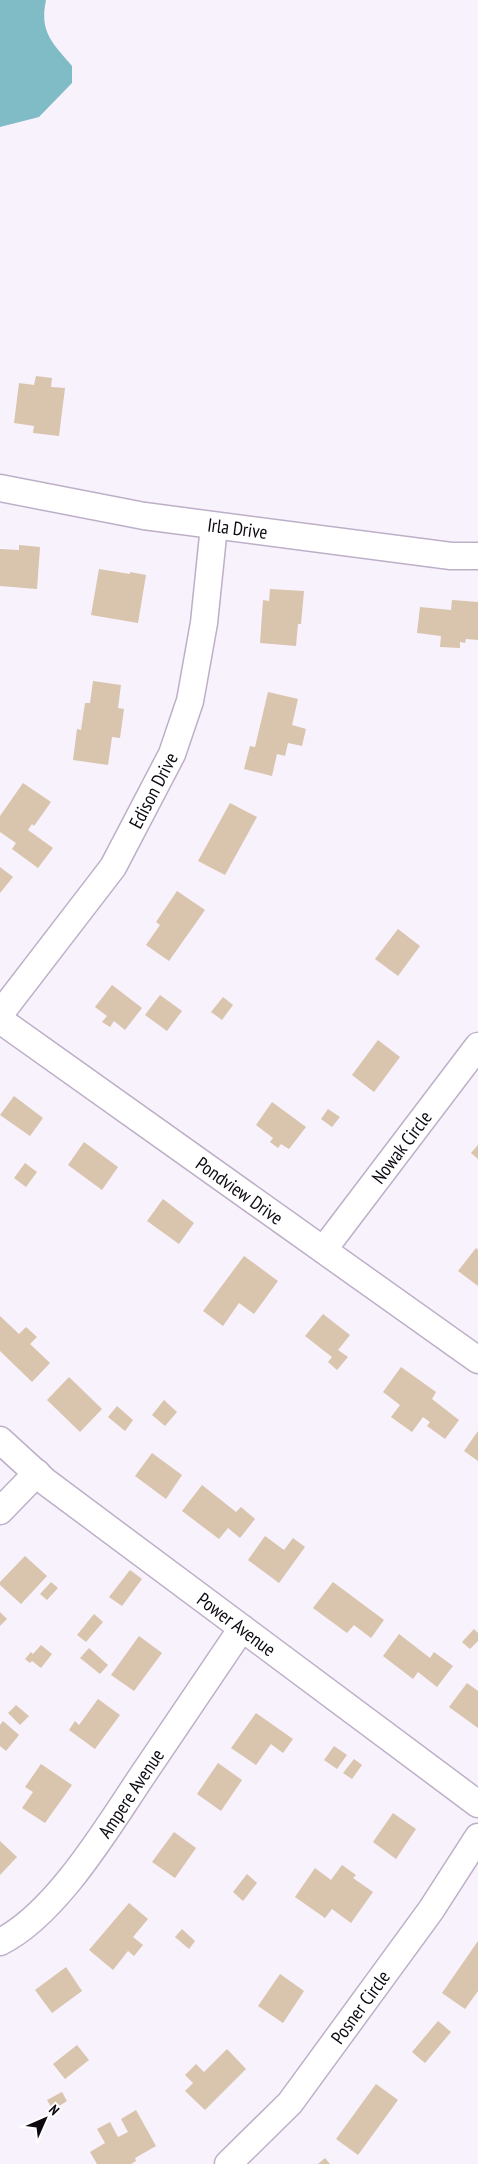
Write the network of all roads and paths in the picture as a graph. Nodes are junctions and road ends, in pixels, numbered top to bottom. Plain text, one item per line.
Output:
1 (0, 488) edge
2 (214, 526) junction
3 (478, 556) edge
4 (0, 1014) edge
5 (0, 1020) edge
6 (478, 1046) edge
7 (324, 1249) junction
8 (478, 1360) edge
9 (0, 1440) edge
10 (37, 1474) junction
11 (0, 1511) edge
12 (242, 1628) junction
13 (478, 1804) edge
14 (478, 1837) edge
15 (0, 1942) edge
16 (228, 2164) edge

1 - 2 street, Irla Drive
2 - 3 street, Irla Drive
2 - 4 street, Edison Drive
5 - 7 street, Pondview Drive
6 - 7 street, Nowak Circle
7 - 8 street, Pondview Drive
9 - 10 street, Power Avenue
10 - 11 street
10 - 12 street, Power Avenue
12 - 13 street, Power Avenue
12 - 15 street, Ampere Avenue
14 - 16 street, Posner Circle

